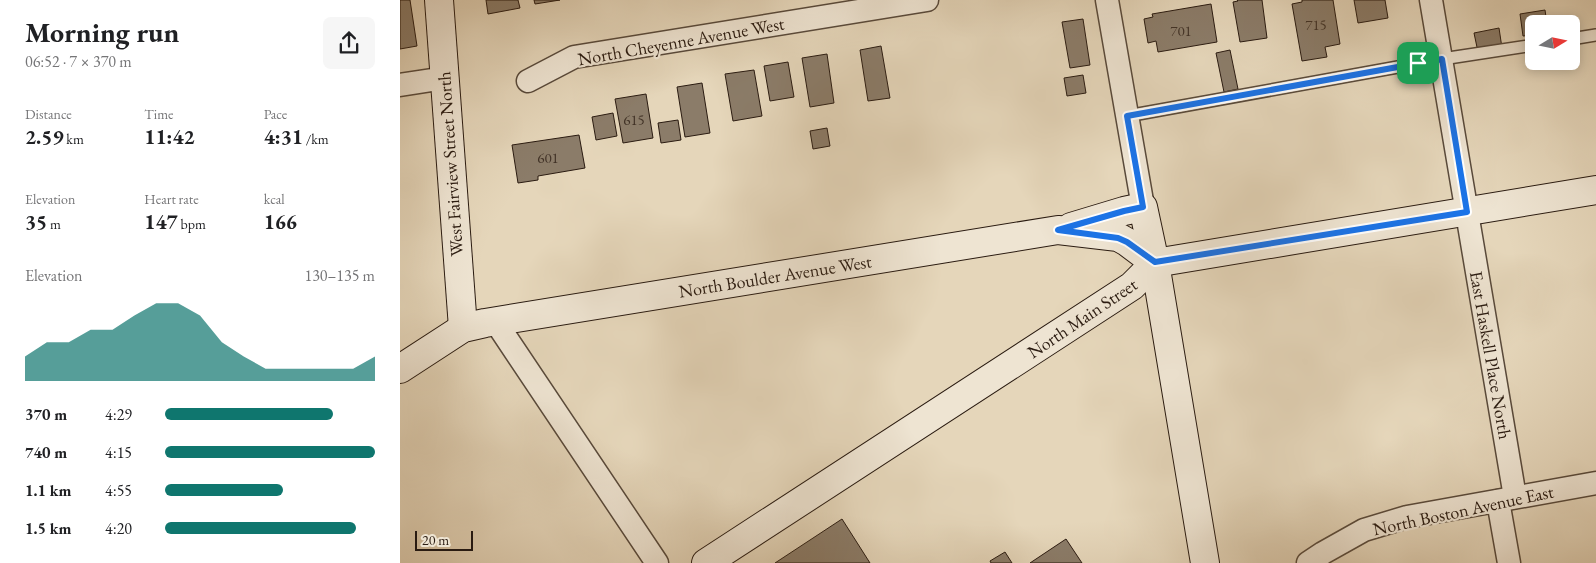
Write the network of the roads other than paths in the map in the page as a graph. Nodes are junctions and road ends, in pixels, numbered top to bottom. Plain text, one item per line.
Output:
1 (439, 0) edge
2 (927, 0) edge
3 (1107, 0) edge
4 (1431, 0) edge
5 (876, 4) edge
6 (1596, 35) edge
7 (1580, 38) edge
8 (1525, 46) edge
9 (1442, 59) junction
10 (445, 78) junction
11 (528, 81) dead end
12 (400, 85) edge
13 (1127, 116) junction
14 (1596, 190) edge
15 (1143, 207) junction
16 (1467, 212) junction
17 (1058, 230) junction
18 (1155, 262) junction
19 (495, 321) junction
20 (463, 328) junction
21 (400, 369) edge
22 (1596, 483) edge
23 (1506, 499) junction
24 (657, 563) edge
25 (706, 563) edge
26 (1205, 563) edge
27 (1308, 563) edge
28 (1509, 563) edge

1 - 10 street, West Fairview Street North
2 - 5 street, North Cheyenne Avenue West
3 - 13 street
4 - 9 street, East Haskell Place North
5 - 11 street, North Cheyenne Avenue West
6 - 7 lane
8 - 9 lane
9 - 13 lane
9 - 16 street, East Haskell Place North
10 - 12 street
10 - 20 street, West Fairview Street North
13 - 15 street
14 - 16 street
15 - 17 street
15 - 18 street
16 - 18 street
16 - 23 street, East Haskell Place North
17 - 18 street, North Boulder Avenue West
17 - 19 street, North Boulder Avenue West
18 - 25 street, North Main Street
18 - 26 street
19 - 20 street, North Boulder Avenue West
19 - 24 street
20 - 21 street, North Boulder Avenue West
22 - 23 street, North Boston Avenue East
23 - 27 street, North Boston Avenue East
23 - 28 street, East Haskell Place North

